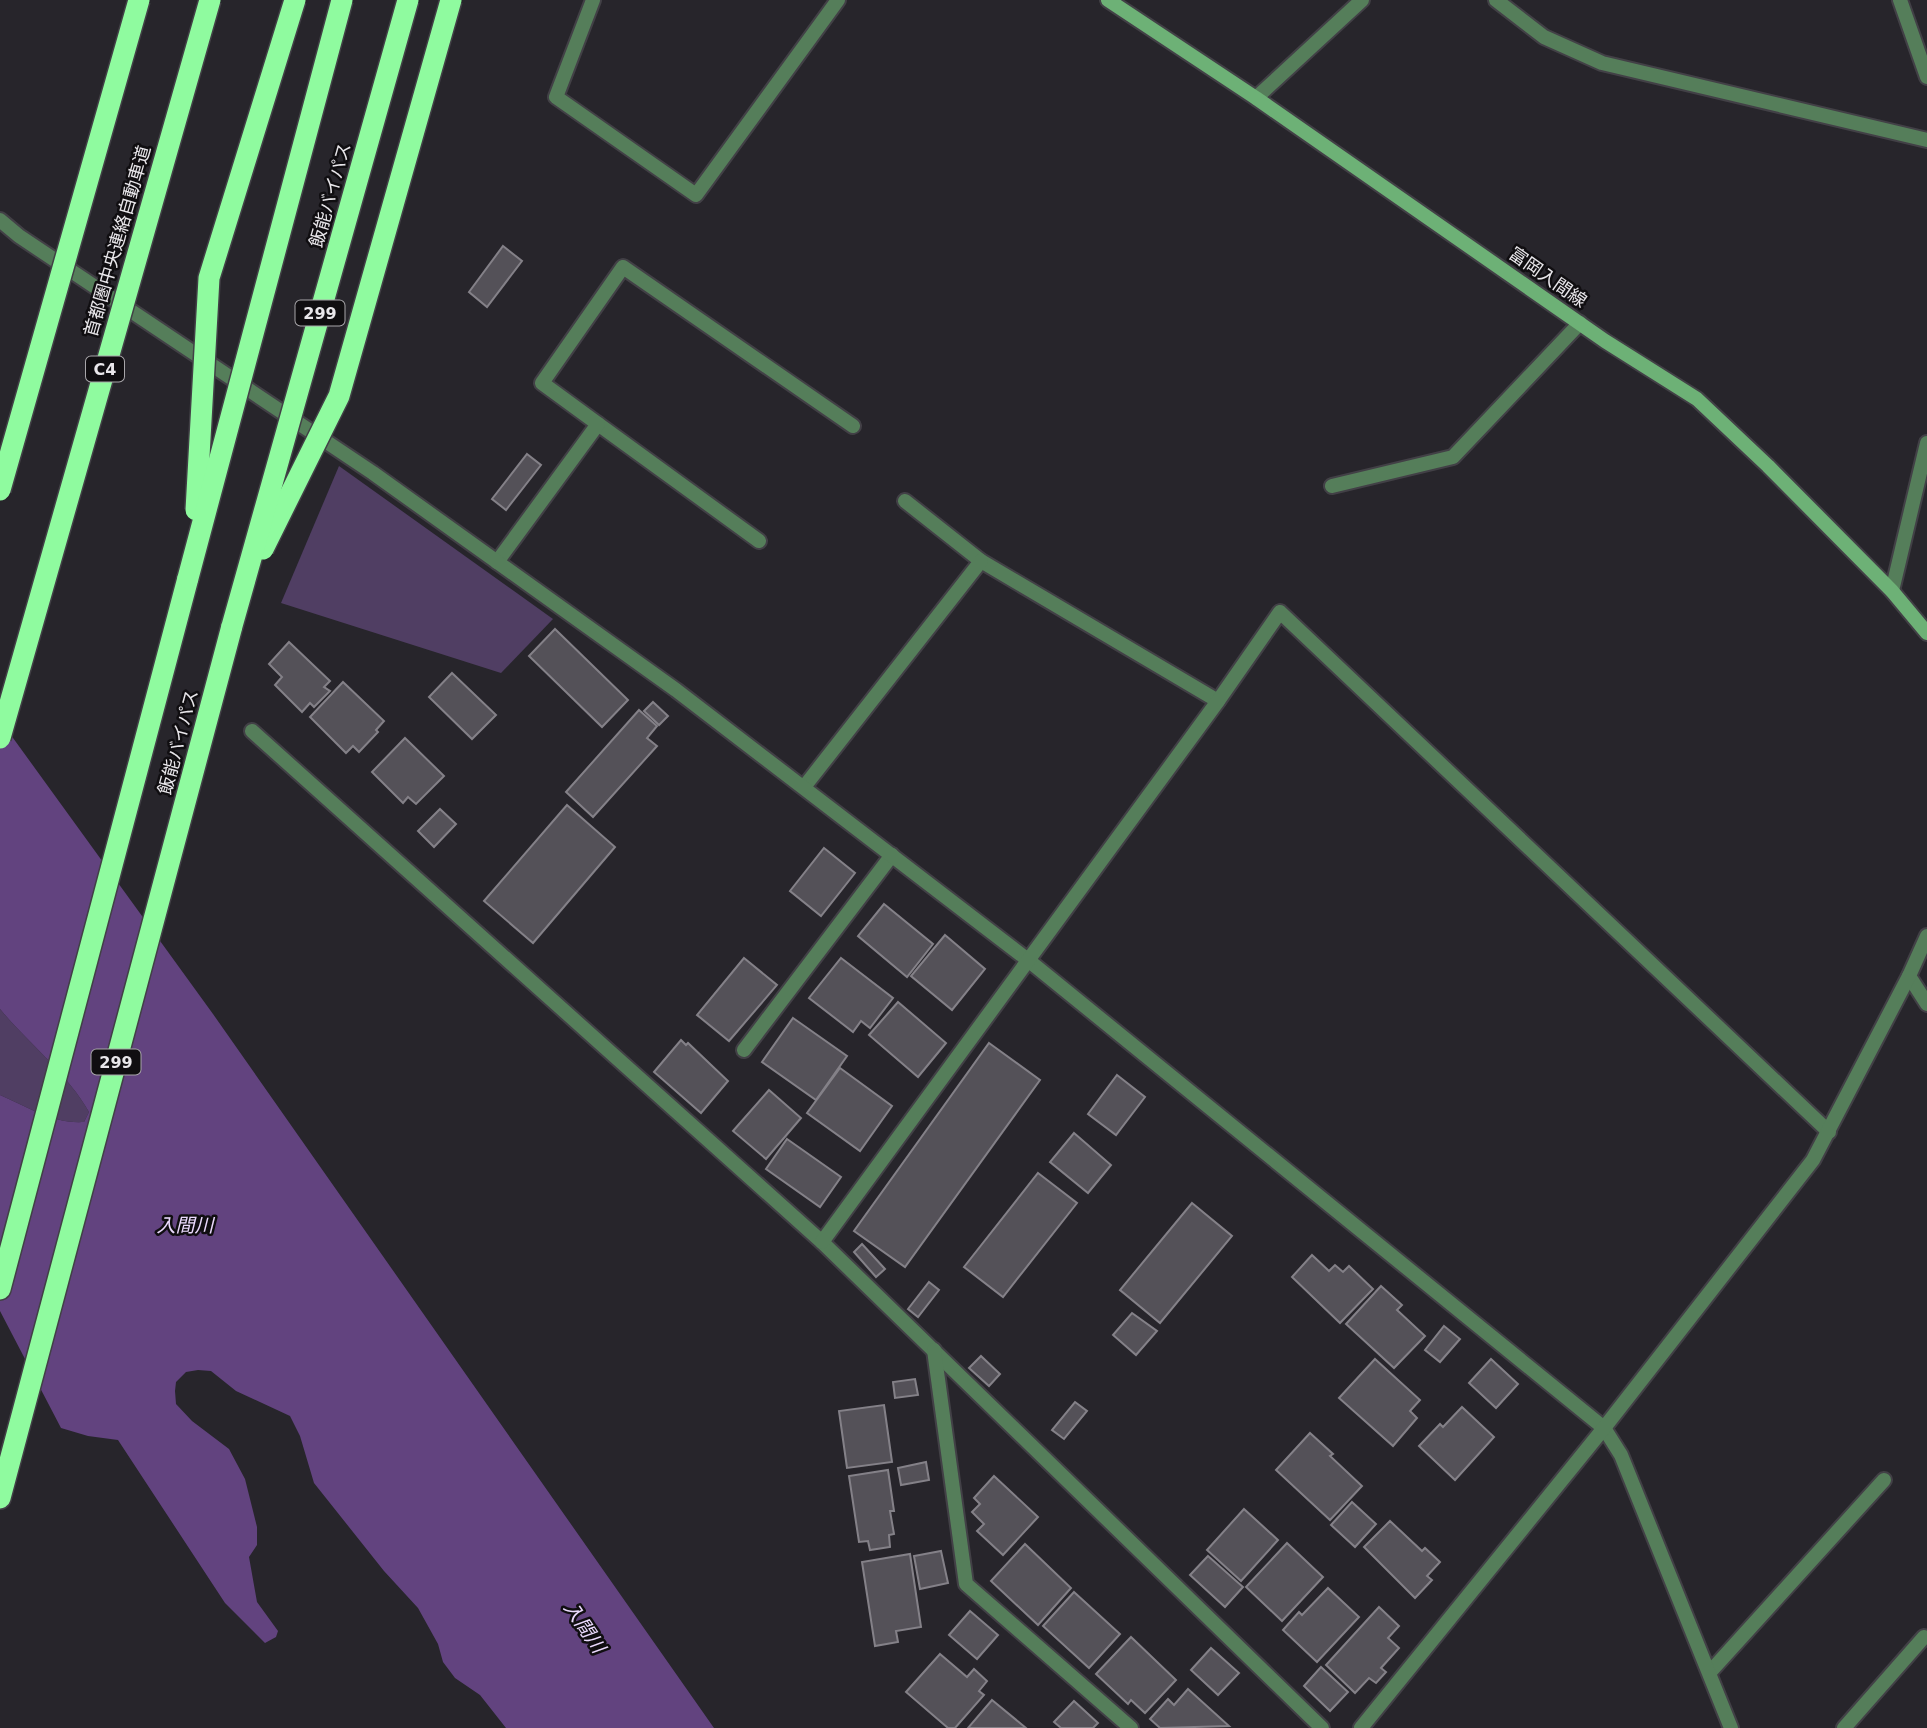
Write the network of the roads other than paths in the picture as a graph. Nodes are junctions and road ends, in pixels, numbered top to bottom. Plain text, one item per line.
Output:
1 (139, 0) edge
2 (210, 0) edge
3 (295, 0) edge
4 (342, 0) edge
5 (408, 0) edge
6 (451, 0) edge
7 (593, 0) edge
8 (838, 0) edge
9 (1108, 0) edge
10 (1362, 0) edge
11 (1496, 0) edge
12 (1900, 0) edge
13 (1927, 77) edge
14 (1256, 98) junction
15 (1927, 140) edge
16 (0, 220) edge
17 (1580, 323) junction
18 (598, 424) junction
19 (853, 426) dead end
20 (1927, 443) edge
21 (1332, 486) dead end
22 (0, 490) edge
23 (905, 501) dead end
24 (759, 541) dead end
25 (194, 554) junction
26 (981, 561) junction
27 (497, 562) junction
28 (1892, 591) junction
29 (241, 596) junction
30 (1927, 633) edge
31 (1218, 701) junction
32 (252, 731) dead end
33 (0, 738) edge
34 (804, 787) junction
35 (892, 855) junction
36 (1927, 936) edge
37 (1028, 960) junction
38 (1909, 976) junction
39 (1927, 1004) edge
40 (744, 1050) dead end
41 (1829, 1132) junction
42 (822, 1242) junction
43 (0, 1289) edge
44 (934, 1350) junction
45 (1604, 1428) junction
46 (1884, 1480) dead end
47 (0, 1498) edge
48 (1924, 1637) dead end
49 (1710, 1672) junction
50 (1132, 1728) edge
51 (1322, 1728) edge
52 (1361, 1728) edge
53 (1731, 1728) edge
54 (1844, 1728) edge

1 - 22 highway, bridge
2 - 33 highway, 首都圏中央連絡自動車道 / C4, bridge
3 - 25 highway, bridge
4 - 25 highway, 飯能バイパス, bridge
5 - 29 highway, 飯能バイパス / 299, bridge
6 - 29 highway, bridge
7 - 8 street
9 - 14 main road, 富岡入間線
10 - 14 street
11 - 15 street
12 - 13 street
14 - 17 main road, 富岡入間線
16 - 27 street
17 - 21 street
17 - 28 main road, 富岡入間線
18 - 19 street
18 - 24 street
18 - 27 street
20 - 28 street
23 - 26 street
25 - 43 highway, 飯能バイパス, bridge
26 - 31 street
26 - 34 street
27 - 34 street
28 - 30 main road, 富岡入間線
29 - 47 highway, 飯能バイパス / 299, bridge
31 - 37 street
31 - 41 street
32 - 42 street
34 - 35 street
35 - 37 street
35 - 40 street
36 - 38 street
37 - 42 street
37 - 45 street
38 - 39 street
38 - 41 street
41 - 45 street
42 - 44 street
44 - 50 street
44 - 51 street
45 - 49 street
45 - 52 street
46 - 49 street
48 - 54 street
49 - 53 street

